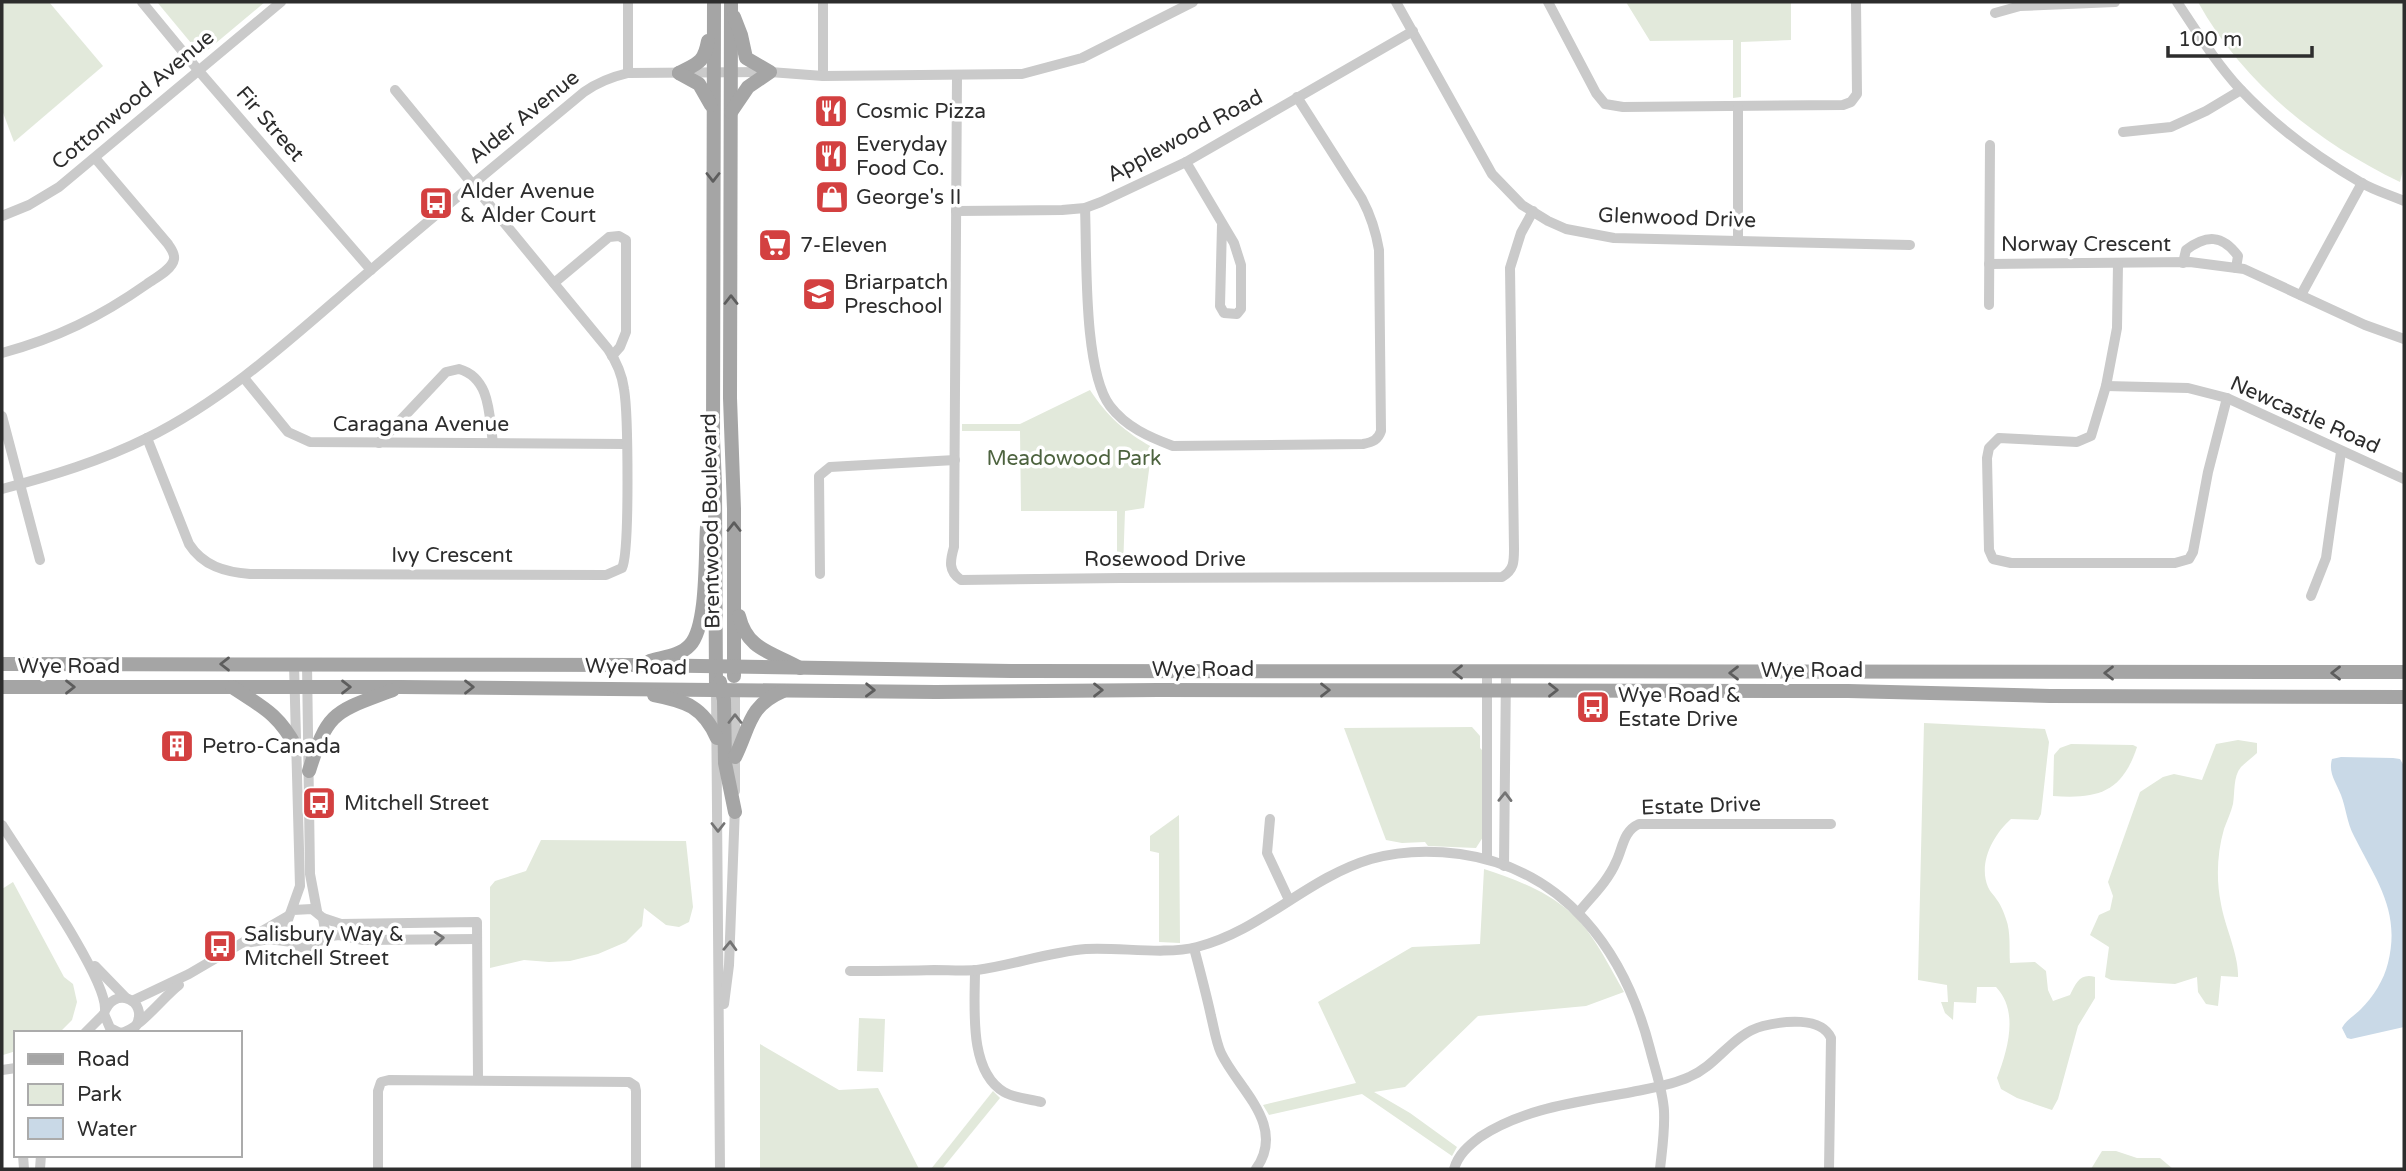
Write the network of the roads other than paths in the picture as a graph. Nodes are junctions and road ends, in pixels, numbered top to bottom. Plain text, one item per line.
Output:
1 (142, 2) edge
2 (281, 2) edge
3 (628, 2) edge
4 (823, 2) edge
5 (1194, 2) edge
6 (1396, 2) edge
7 (1548, 2) edge
8 (1856, 2) edge
9 (2115, 2) edge
10 (2177, 2) edge
11 (731, 5) edge
12 (713, 6) edge
13 (1996, 13) dead end
14 (1413, 31) junction
15 (198, 70) junction
16 (769, 72) junction
17 (628, 73) junction
18 (679, 73) junction
19 (713, 73) junction
20 (731, 73) junction
21 (957, 75) junction
22 (823, 76) junction
23 (395, 90) dead end
24 (2241, 90) junction
25 (1297, 97) junction
26 (1738, 107) junction
27 (713, 109) junction
28 (731, 112) junction
29 (2123, 132) dead end
30 (1990, 145) dead end
31 (95, 158) junction
32 (1186, 162) junction
33 (2362, 183) junction
34 (472, 184) junction
35 (2404, 201) edge
36 (1085, 208) junction
37 (956, 211) junction
38 (1533, 211) junction
39 (2, 216) edge
40 (1222, 225) junction
41 (1738, 239) junction
42 (1910, 245) dead end
43 (2183, 263) junction
44 (1989, 264) junction
45 (2118, 264) junction
46 (2236, 268) junction
47 (371, 270) junction
48 (554, 283) junction
49 (2301, 295) junction
50 (1989, 305) dead end
51 (2404, 339) edge
52 (2, 353) edge
53 (612, 356) junction
54 (244, 378) junction
55 (2106, 386) junction
56 (2227, 398) junction
57 (2, 416) edge
58 (147, 438) junction
59 (713, 438) junction
60 (379, 443) junction
61 (493, 443) junction
62 (626, 444) junction
63 (2342, 452) junction
64 (955, 460) junction
65 (2404, 479) edge
66 (20, 484) junction
67 (2, 489) edge
68 (40, 560) dead end
69 (820, 574) dead end
70 (735, 596) junction
71 (2311, 596) dead end
72 (2, 664) edge
73 (300, 664) junction
74 (637, 665) junction
75 (716, 667) junction
76 (734, 668) junction
77 (801, 669) junction
78 (1506, 672) junction
79 (2404, 672) edge
80 (1487, 673) junction
81 (2, 687) edge
82 (18, 687) junction
83 (232, 687) junction
84 (301, 687) junction
85 (401, 687) junction
86 (637, 688) junction
87 (724, 689) junction
88 (802, 689) junction
89 (1506, 690) junction
90 (1488, 691) junction
91 (2404, 697) edge
92 (2, 699) edge
93 (717, 738) junction
94 (296, 747) junction
95 (735, 757) junction
96 (309, 771) junction
97 (735, 812) junction
98 (1270, 819) dead end
99 (1831, 824) dead end
100 (2, 825) edge
101 (1487, 859) junction
102 (1504, 866) junction
103 (1289, 900) junction
104 (1578, 912) junction
105 (290, 913) junction
106 (320, 914) junction
107 (323, 937) junction
108 (477, 939) junction
109 (292, 942) junction
110 (243, 943) junction
111 (1194, 948) junction
112 (83, 954) junction
113 (975, 970) junction
114 (850, 971) dead end
115 (189, 974) junction
116 (129, 999) junction
117 (104, 1012) junction
118 (136, 1026) junction
119 (87, 1031) edge
120 (116, 1031) edge
121 (128, 1031) edge
122 (720, 1038) junction
123 (478, 1079) junction
124 (1658, 1087) junction
125 (1041, 1102) dead end
126 (377, 1169) edge
127 (636, 1169) edge
128 (720, 1169) edge
129 (1256, 1169) edge
130 (1454, 1169) edge
131 (1660, 1169) edge
132 (1829, 1169) edge

1 - 15 street, Fir Street
2 - 15 street, Cottonwood Avenue
3 - 17 street
4 - 22 street
5 - 21 street, Alder Avenue
6 - 14 street, Glenwood Drive
7 - 26 street
8 - 26 street
9 - 13 street
10 - 24 street
11 - 16 main road
11 - 20 main road, Brentwood Boulevard
12 - 18 main road
12 - 19 main road, Brentwood Boulevard
14 - 25 street, Applewood Road
14 - 38 street, Glenwood Drive
15 - 31 street, Cottonwood Avenue
15 - 47 street, Fir Street
16 - 20 street, Alder Avenue
16 - 22 street, Alder Avenue
16 - 28 main road
17 - 18 street, Alder Avenue
17 - 34 street, Alder Avenue
18 - 19 street, Alder Avenue
18 - 27 main road
19 - 20 street, Alder Avenue
19 - 27 main road, Brentwood Boulevard
20 - 28 main road, Brentwood Boulevard
21 - 22 street, Alder Avenue
21 - 37 street, Rosewood Drive
23 - 34 street, Ivy Crescent
24 - 29 street
24 - 33 street
25 - 32 street, Applewood Road
25 - 36 street
26 - 41 street
27 -> 59 main road, Brentwood Boulevard
70 -> 28 main road, Brentwood Boulevard
30 - 44 street, Norway Crescent
31 - 39 street, Cottonwood Avenue
31 - 52 street
32 - 36 street, Applewood Road
32 - 40 street
33 - 35 street
33 - 49 street
34 - 47 street, Alder Avenue
34 - 48 street, Ivy Crescent
36 - 37 street, Applewood Road
37 - 64 street, Rosewood Drive
38 - 41 street, Glenwood Drive
38 - 64 street, Rosewood Drive
40 - 40 street
41 - 42 street, Glenwood Drive
43 - 45 street, Norway Crescent
43 - 46 street, Norway Crescent
43 - 46 street, Norway Crescent
44 - 45 street, Norway Crescent
44 - 50 street, Norway Crescent
45 - 55 street
46 - 49 street, Norway Crescent
47 - 54 street, Alder Avenue
48 - 53 street, Ivy Crescent
48 - 53 street
49 - 51 street, Norway Crescent
53 - 62 street, Ivy Crescent
54 - 58 street, Alder Avenue
54 - 60 street, Caragana Avenue
55 - 56 street, Newcastle Road
55 - 56 street
56 - 63 street, Newcastle Road
57 - 66 street
58 - 62 street, Ivy Crescent
58 - 66 street, Alder Avenue
59 - 74 main road
59 - 75 main road, Brentwood Boulevard
60 - 61 street, Caragana Avenue
60 - 61 street
61 - 62 street, Caragana Avenue
63 - 65 street, Newcastle Road
63 - 71 street
64 - 69 street
66 - 67 street, Alder Avenue
66 - 68 street
70 - 76 main road, Brentwood Boulevard
70 - 77 main road
73 -> 72 main road, Wye Road
73 - 74 main road, Wye Road
73 - 84 street
74 - 75 main road, Wye Road
75 - 76 main road, Wye Road
75 - 87 main road, Brentwood Boulevard
76 - 77 main road, Wye Road
76 - 87 main road, Brentwood Boulevard
80 -> 77 main road, Wye Road
79 -> 78 main road, Wye Road
78 - 80 main road, Wye Road
78 - 89 street
80 - 90 street
81 - 82 main road, Wye Road
82 -> 83 main road, Wye Road
82 - 92 main road
83 - 84 main road, Wye Road
83 - 94 main road
84 -> 85 main road, Wye Road
84 - 94 street
84 - 96 street
85 -> 86 main road, Wye Road
85 - 96 main road
86 - 87 main road, Wye Road
86 - 93 main road
87 - 88 main road, Wye Road
87 - 93 street, Brentwood Boulevard
95 -> 87 street, Brentwood Boulevard
87 - 97 main road
88 -> 90 main road, Wye Road
88 - 95 main road
89 - 90 main road, Wye Road
89 -> 91 main road, Wye Road
102 -> 89 street
90 - 101 street
93 -> 122 street, Brentwood Boulevard
94 - 105 street
95 - 97 street, Brentwood Boulevard
96 - 106 street
122 -> 97 street, Brentwood Boulevard
98 - 103 street
99 - 104 street, Estate Drive
100 - 112 street
101 - 102 street
101 - 103 street
102 - 104 street
103 - 111 street
104 - 124 street
105 - 106 street
105 - 109 street
105 - 110 street
106 - 107 street
106 - 108 street
107 -> 108 street
107 - 109 street
108 - 123 street
109 - 110 street
110 - 115 street
111 - 113 street
111 - 129 street
112 - 116 street
112 - 117 street
113 - 114 street
113 - 125 street
115 - 116 street
115 - 118 street
116 - 117 street
116 - 118 street
117 - 119 street
117 - 120 street
118 - 121 street
122 - 128 street, Brentwood Boulevard
123 - 126 street
123 - 127 street
124 - 130 street
124 - 131 street
124 - 132 street

